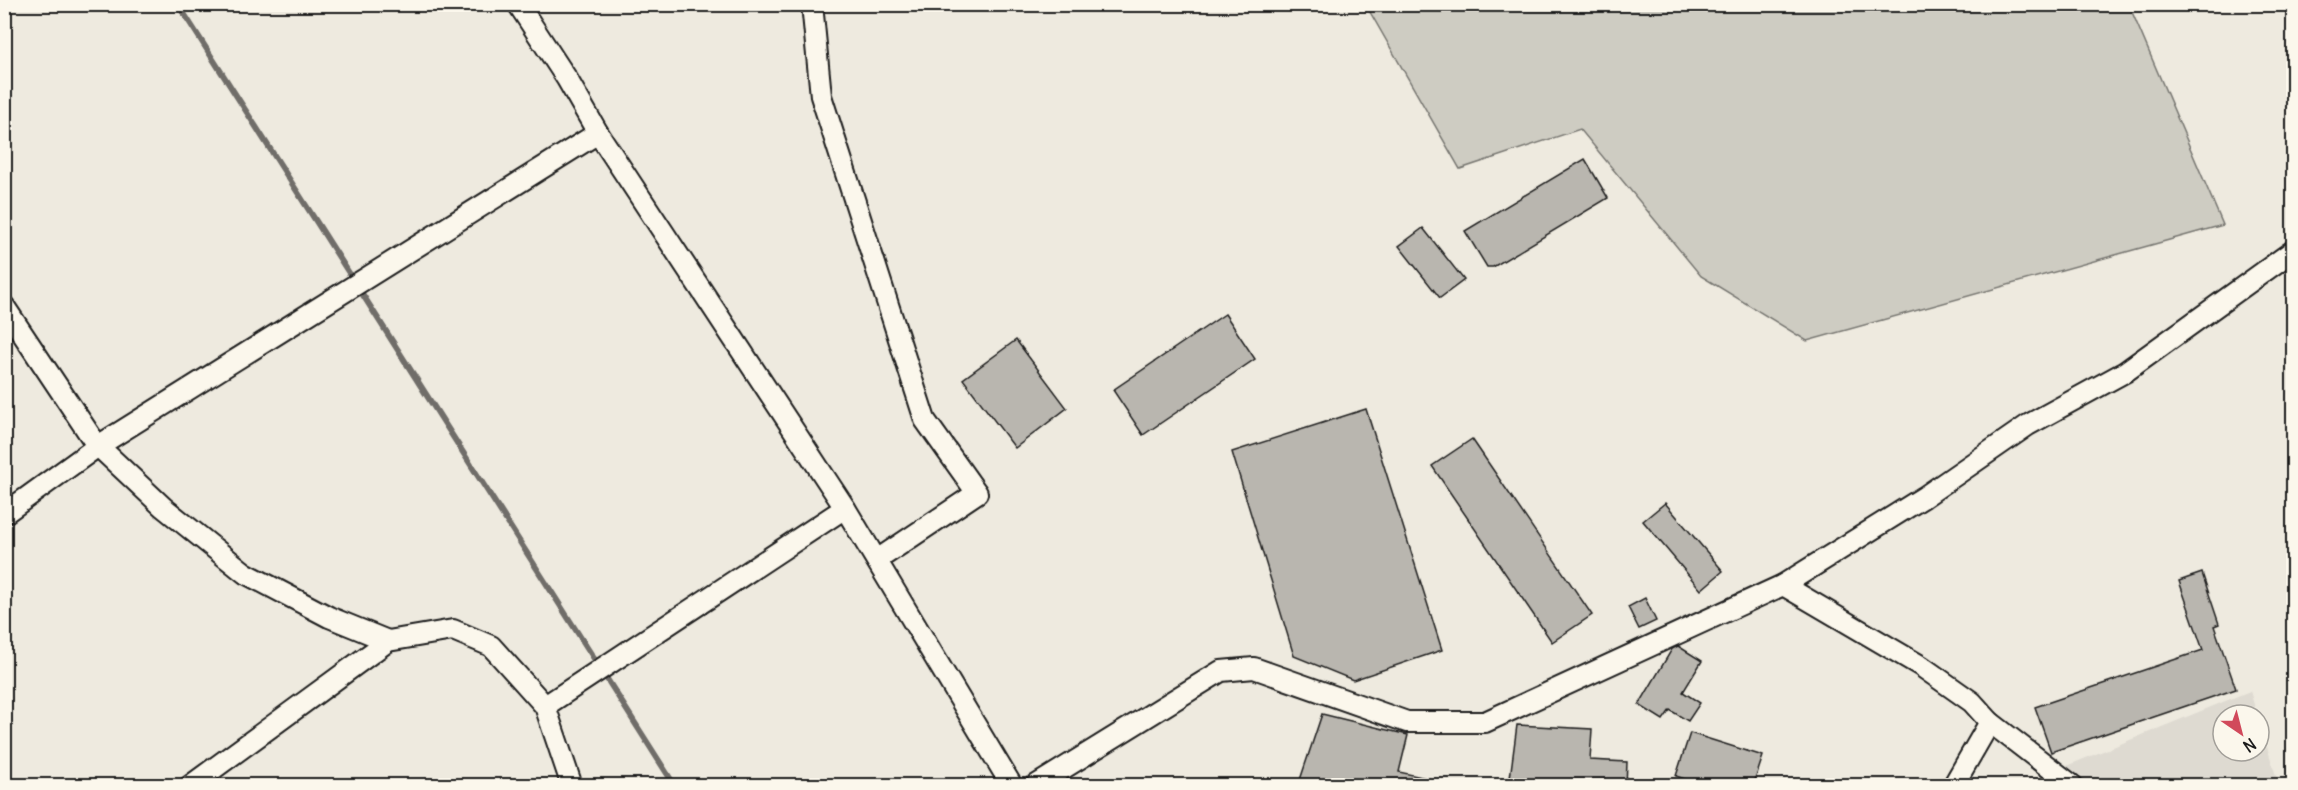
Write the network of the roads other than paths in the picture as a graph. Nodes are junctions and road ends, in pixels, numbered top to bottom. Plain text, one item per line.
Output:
1 (518, 4) edge
2 (812, 4) edge
3 (598, 133) junction
4 (2294, 250) edge
5 (4, 306) edge
6 (98, 446) junction
7 (845, 508) junction
8 (4, 514) edge
9 (877, 560) junction
10 (1783, 585) junction
11 (388, 641) junction
12 (545, 706) junction
13 (1990, 722) junction
14 (190, 786) edge
15 (572, 786) edge
16 (1012, 786) edge
17 (1035, 786) edge
18 (1953, 786) edge
19 (2073, 786) edge

1 - 3 street
2 - 9 street
3 - 6 street
3 - 7 street
4 - 10 street
5 - 6 street
6 - 8 street
6 - 11 street
7 - 9 street
7 - 12 street
9 - 16 street
10 - 13 street
10 - 17 street
11 - 12 street
11 - 14 street
12 - 15 street
13 - 18 street
13 - 19 street

